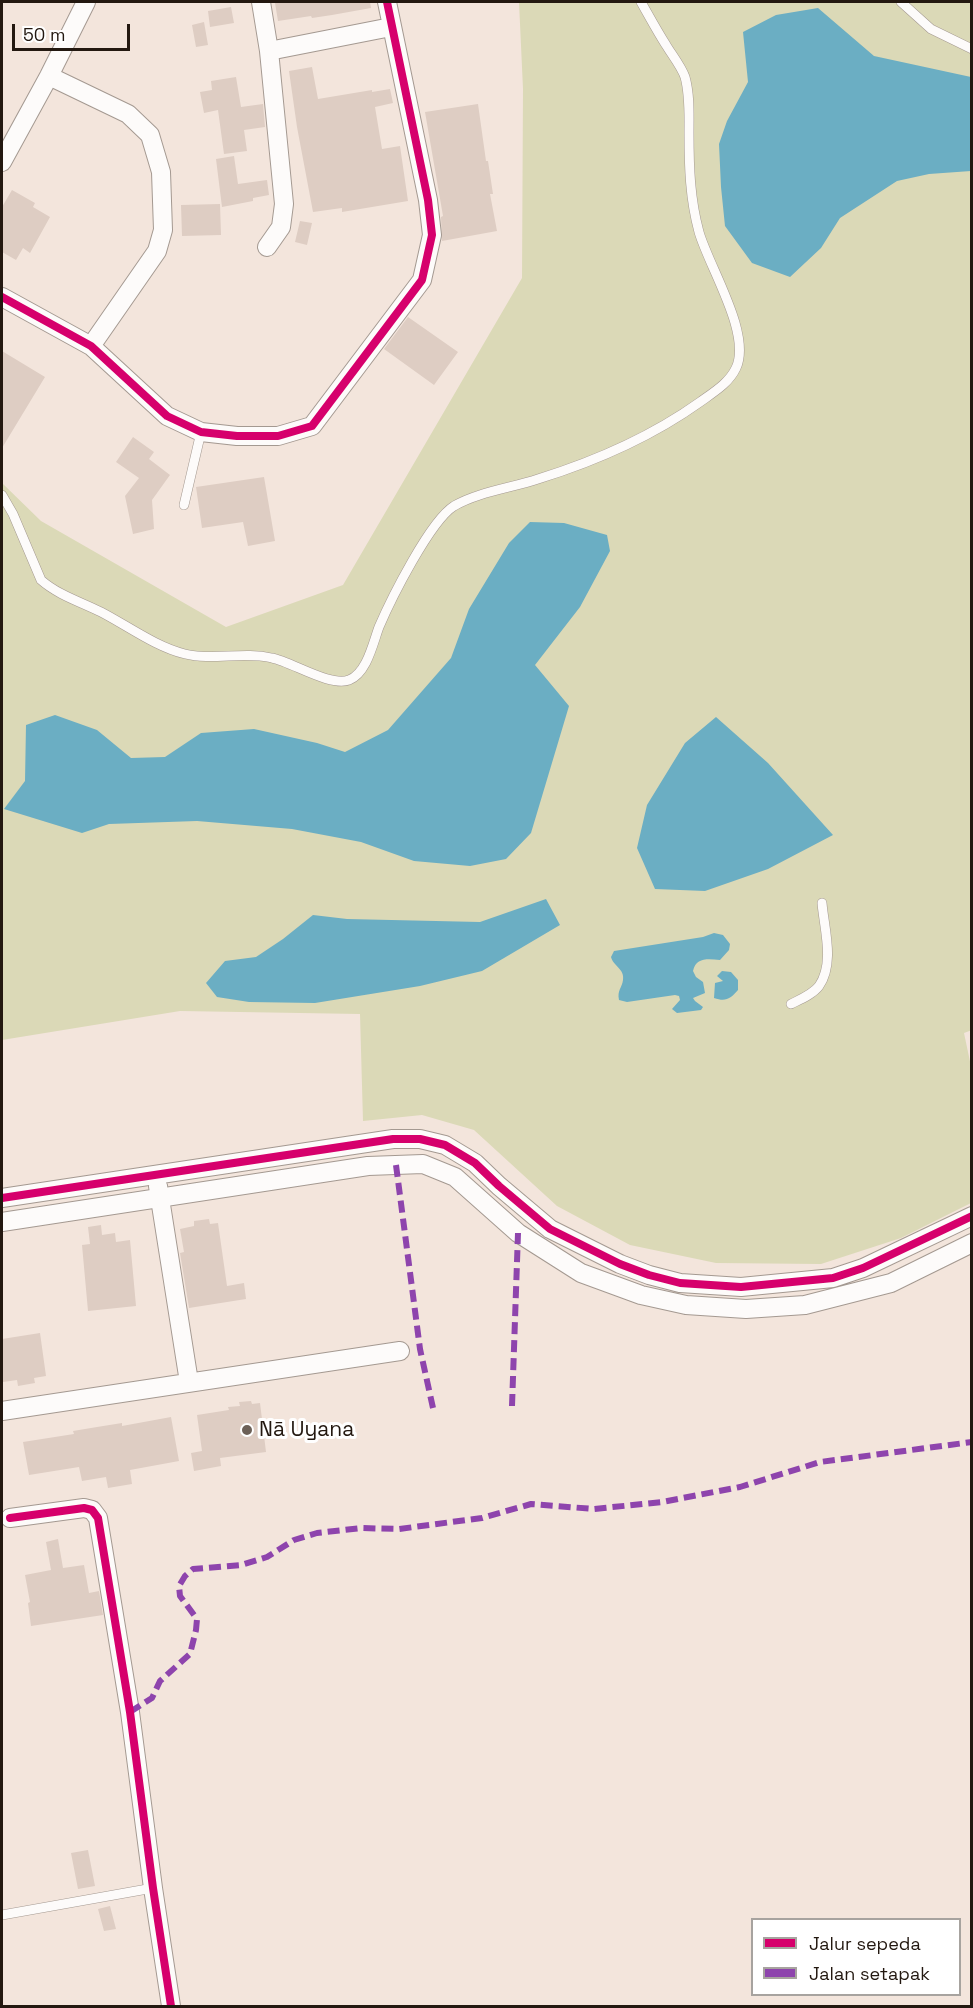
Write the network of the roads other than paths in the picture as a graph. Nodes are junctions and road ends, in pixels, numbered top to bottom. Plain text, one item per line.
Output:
1 (86, 2) edge
2 (261, 2) edge
3 (387, 2) edge
4 (641, 2) edge
5 (902, 2) edge
6 (391, 27) junction
7 (972, 50) edge
8 (268, 51) junction
9 (49, 76) junction
10 (2, 162) edge
11 (267, 247) dead end
12 (2, 297) edge
13 (92, 346) junction
14 (201, 432) junction
15 (2, 495) edge
16 (184, 505) dead end
17 (822, 903) dead end
18 (791, 1004) dead end
19 (156, 1175) junction
20 (2, 1198) edge
21 (160, 1198) junction
22 (972, 1216) edge
23 (2, 1222) edge
24 (972, 1243) edge
25 (400, 1351) dead end
26 (189, 1382) junction
27 (2, 1411) edge
28 (10, 1518) dead end
29 (153, 1888) junction
30 (2, 1915) edge
31 (171, 2007) edge

1 - 9 street
2 - 8 street
3 - 6 street
4 - 15 lane
5 - 7 lane
6 - 8 street
6 - 14 street
8 - 11 street
9 - 10 street
9 - 13 street
12 - 13 street
13 - 14 street
14 - 16 lane
17 - 18 lane
19 - 20 street
19 - 21 street
19 - 22 street
21 - 23 street
21 - 24 street
21 - 26 street
25 - 26 street
26 - 27 street
28 - 29 street
29 - 30 lane
29 - 31 street

